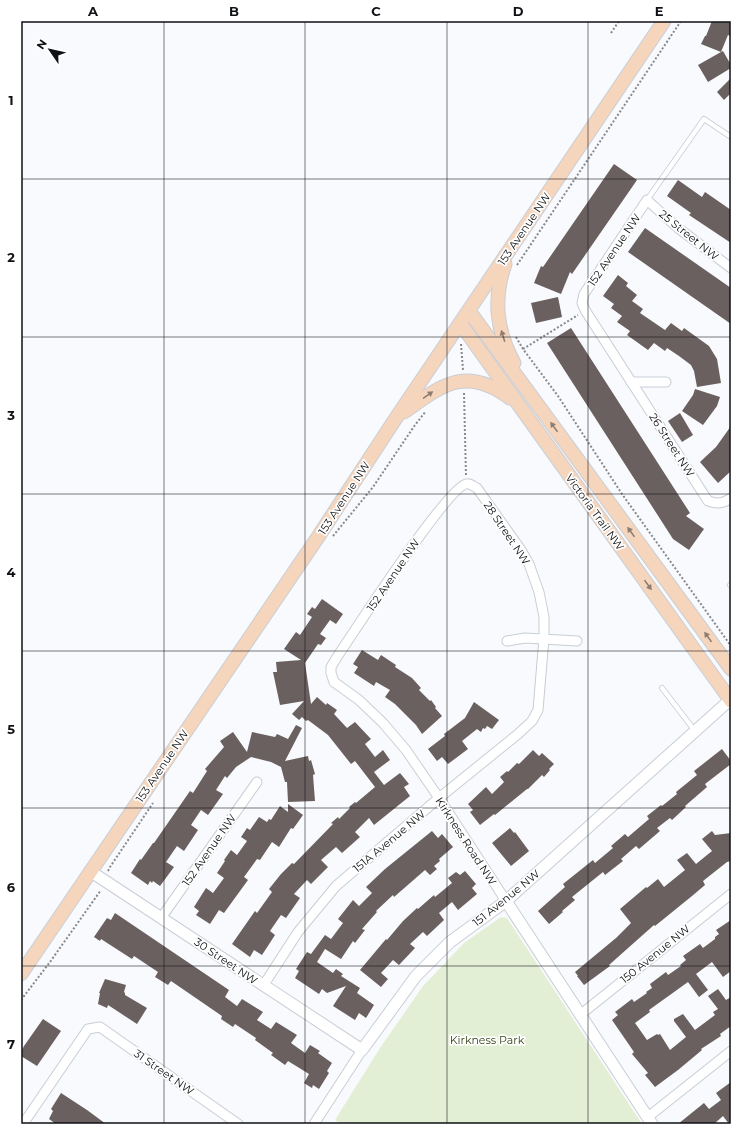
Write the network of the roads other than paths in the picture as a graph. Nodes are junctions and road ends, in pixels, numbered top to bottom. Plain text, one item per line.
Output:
1 (664, 21) edge
2 (731, 137) edge
3 (648, 200) junction
4 (512, 246) junction
5 (731, 268) edge
6 (582, 300) joint
7 (469, 311) junction
8 (460, 323) junction
9 (631, 382) junction
10 (666, 382) dead end
11 (532, 396) junction
12 (518, 405) junction
13 (396, 418) junction
14 (466, 484) joint
15 (731, 498) edge
16 (544, 638) junction
17 (507, 641) dead end
18 (577, 641) dead end
19 (731, 669) edge
20 (331, 673) joint
21 (662, 688) dead end
22 (731, 700) edge
23 (536, 716) joint
24 (695, 731) junction
25 (257, 782) dead end
26 (439, 798) junction
27 (90, 871) junction
28 (731, 894) edge
29 (506, 901) junction
30 (161, 918) junction
31 (21, 974) edge
32 (263, 986) junction
33 (580, 1015) junction
34 (362, 1050) junction
35 (731, 1051) edge
36 (650, 1121) edge
37 (23, 1124) edge
38 (238, 1124) edge
39 (314, 1124) edge

1 - 4 main road, 153 Avenue NW
2 - 3 lane
3 - 5 street, 25 Street NW
3 - 6 street, 152 Avenue NW
4 - 7 main road, 153 Avenue NW
11 -> 4 main road
6 - 9 street, 26 Street NW
7 - 8 main road, 153 Avenue NW
7 - 11 main road, Victoria Trail NW
8 - 12 main road, Victoria Trail NW
8 - 13 main road, 153 Avenue NW
9 - 10 street
9 - 15 street, 26 Street NW
19 -> 11 main road, Victoria Trail NW
13 -> 12 main road
12 -> 22 main road, Victoria Trail NW
13 - 27 main road, 153 Avenue NW
14 - 16 street, 28 Street NW
14 - 20 street, 152 Avenue NW
16 - 17 street
16 - 18 street
16 - 23 street, 28 Street NW
20 - 26 street, Kirkness Road NW
21 - 24 lane
22 - 24 street, 151 Avenue NW
23 - 26 street, 151A Avenue NW
24 - 29 street, 151 Avenue NW
25 - 30 street, 152 Avenue NW
26 - 29 street, Kirkness Road NW
26 - 32 street, 151A Avenue NW
27 - 30 street, 30 Street NW
27 - 31 main road, 153 Avenue NW
28 - 33 street, 150 Avenue NW
29 - 33 street, Kirkness Road NW
29 - 34 street, 151 Avenue NW
30 - 32 street, 30 Street NW
32 - 34 street, 30 Street NW
33 - 36 street, Kirkness Road NW
34 - 39 street, 151 Avenue NW
35 - 36 street
37 - 38 street, 31 Street NW

